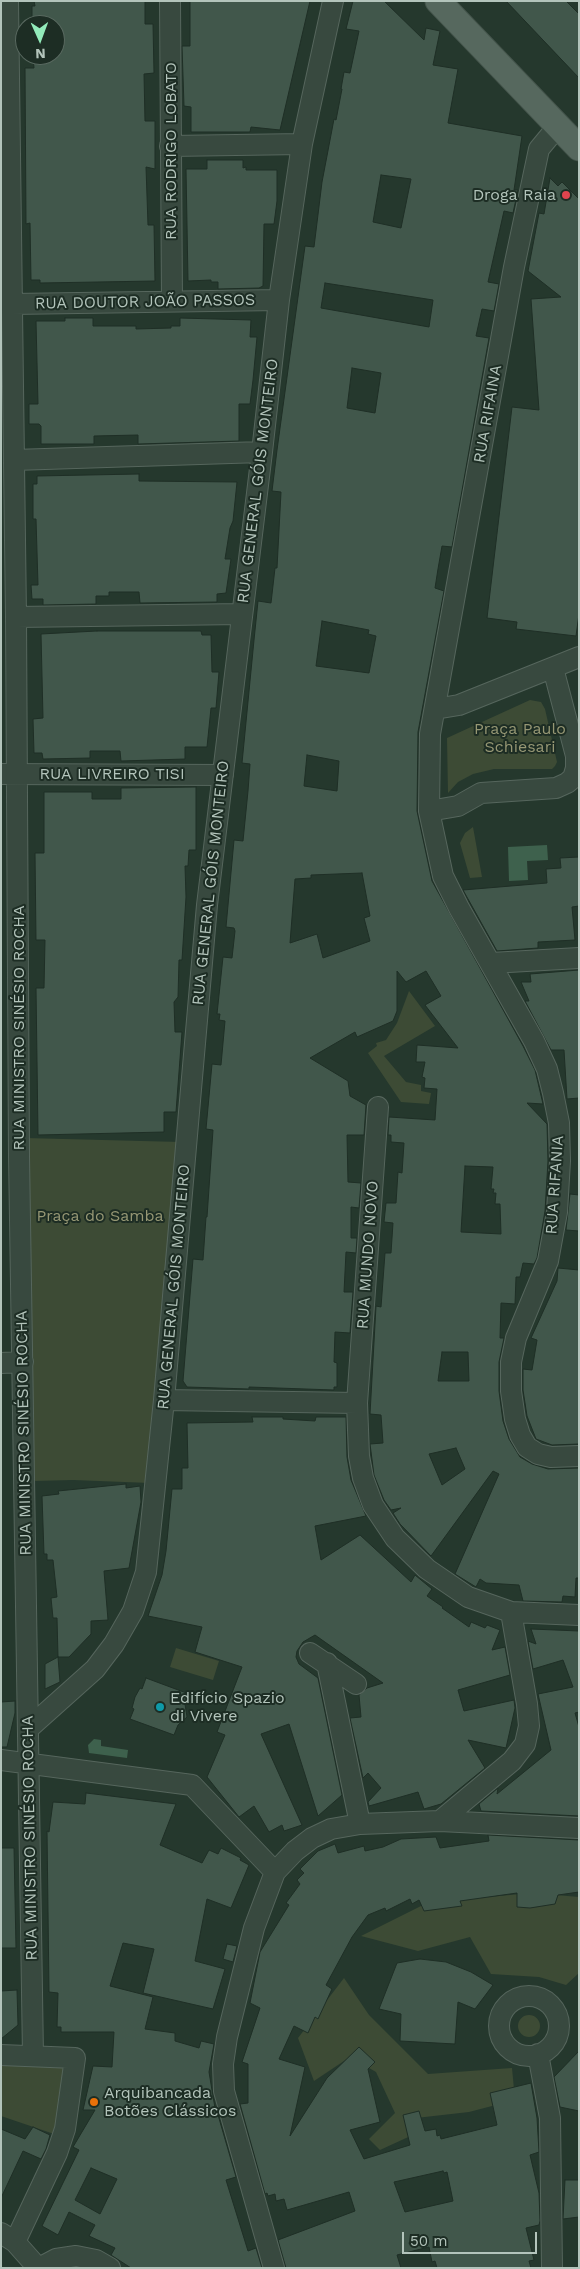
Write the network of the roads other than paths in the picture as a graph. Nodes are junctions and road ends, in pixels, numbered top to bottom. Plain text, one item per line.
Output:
1 (8, 1) edge
2 (170, 1) edge
3 (333, 1) edge
4 (438, 1) edge
5 (558, 126) junction
6 (302, 144) junction
7 (170, 146) junction
8 (579, 148) edge
9 (6, 252) edge
10 (279, 300) junction
11 (172, 301) junction
12 (12, 304) junction
13 (262, 452) junction
14 (14, 460) junction
15 (242, 614) junction
16 (16, 618) junction
17 (579, 657) edge
18 (553, 668) junction
19 (435, 709) junction
20 (9, 774) edge
21 (222, 775) junction
22 (429, 811) junction
23 (579, 958) edge
24 (491, 963) junction
25 (378, 1107) dead end
26 (23, 1362) junction
27 (1, 1363) edge
28 (164, 1400) junction
29 (357, 1403) junction
30 (579, 1456) edge
31 (510, 1612) junction
32 (579, 1615) edge
33 (310, 1653) dead end
34 (328, 1663) junction
35 (356, 1684) dead end
36 (28, 1728) junction
37 (1, 1760) edge
38 (28, 1763) junction
39 (440, 1821) junction
40 (360, 1824) junction
41 (579, 1828) edge
42 (276, 1872) junction
43 (538, 2054) dead end
44 (1, 2055) edge
45 (33, 2056) junction
46 (8, 2238) edge
47 (38, 2268) edge
48 (110, 2268) edge
49 (274, 2268) edge
50 (552, 2268) edge

1 - 9 street, RUA MINISTRO SINÉSIO ROCHA
2 - 7 street, RUA RODRIGO LOBATO
3 - 6 street, RUA GENERAL GÓIS MONTEIRO
4 - 5 main road
5 - 8 main road
5 - 19 street, RUA RIFAINA
6 - 7 street
6 - 10 street, RUA GENERAL GÓIS MONTEIRO
7 - 11 street, RUA RODRIGO LOBATO
9 - 12 street, RUA MINISTRO SINÉSIO ROCHA
10 - 11 street, RUA DOUTOR JOÃO PASSOS
10 - 13 street, RUA GENERAL GÓIS MONTEIRO
11 - 12 street, RUA DOUTOR JOÃO PASSOS
12 - 14 street, RUA MINISTRO SINÉSIO ROCHA
13 - 14 street
13 - 15 street, RUA GENERAL GÓIS MONTEIRO
14 - 16 street, RUA MINISTRO SINÉSIO ROCHA
15 - 16 street
15 - 21 street, RUA GENERAL GÓIS MONTEIRO
16 - 20 street, RUA MINISTRO SINÉSIO ROCHA
17 - 18 street
18 - 19 street
18 - 22 street
19 - 22 street, RUA RIFANIA
20 - 21 street, RUA LIVREIRO TISI
20 - 26 street, RUA MINISTRO SINÉSIO ROCHA
21 - 28 street, RUA GENERAL GÓIS MONTEIRO
22 - 24 street, RUA RIFANIA
23 - 24 street
24 - 30 street, RUA RIFANIA
25 - 29 street, RUA MUNDO NOVO
26 - 27 street
26 - 36 street, RUA MINISTRO SINÉSIO ROCHA
28 - 29 street
28 - 36 street, RUA GENERAL GÓIS MONTEIRO
29 - 31 street, RUA MUNDO NOVO
31 - 32 street, RUA MUNDO NOVO
31 - 39 street
33 - 34 street
34 - 35 street
34 - 40 street
36 - 38 street, RUA MINISTRO SINÉSIO ROCHA
37 - 38 street
38 - 42 street
38 - 45 street, RUA MINISTRO SINÉSIO ROCHA
39 - 40 street
39 - 41 street
40 - 42 street
42 - 49 street
43 - 50 street
44 - 45 street
45 - 46 street
46 - 47 street
47 - 48 street

